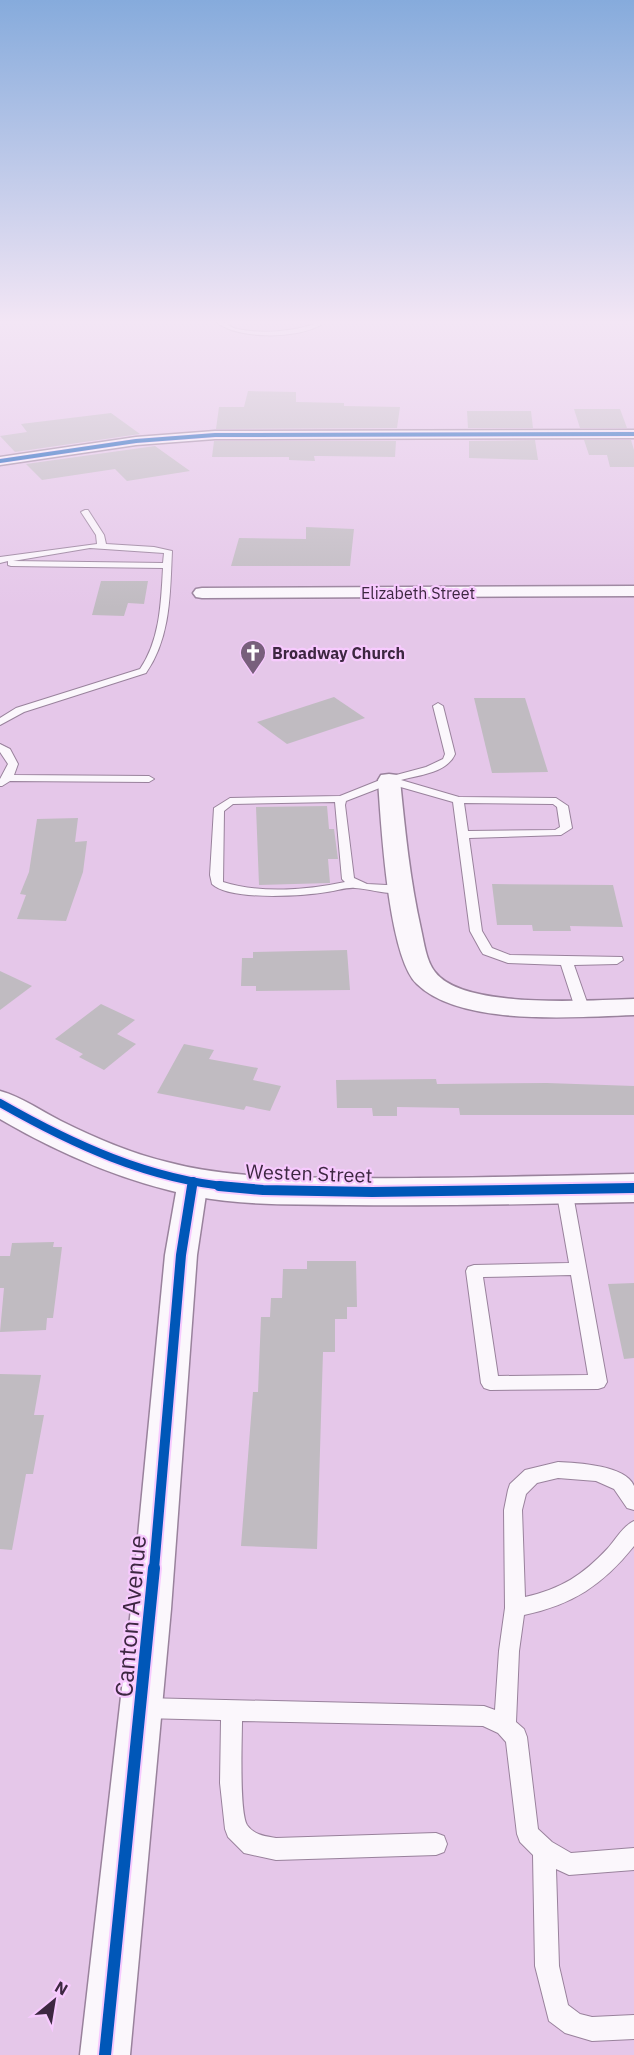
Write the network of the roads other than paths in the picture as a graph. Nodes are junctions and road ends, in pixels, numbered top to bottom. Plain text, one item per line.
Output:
1 (634, 434) edge
2 (0, 461) edge
3 (85, 512) dead end
4 (102, 546) junction
5 (0, 561) edge
6 (167, 566) junction
7 (634, 591) edge
8 (202, 593) dead end
9 (438, 706) dead end
10 (0, 722) edge
11 (0, 747) edge
12 (149, 779) dead end
13 (389, 780) junction
14 (4, 781) edge
15 (342, 798) junction
16 (458, 801) junction
17 (463, 835) junction
18 (354, 884) junction
19 (402, 889) junction
20 (617, 960) dead end
21 (567, 961) junction
22 (634, 1007) edge
23 (582, 1008) junction
24 (0, 1103) edge
25 (193, 1182) junction
26 (634, 1188) edge
27 (564, 1189) junction
28 (577, 1269) junction
29 (634, 1502) edge
30 (634, 1530) edge
31 (515, 1608) junction
32 (141, 1707) junction
33 (232, 1710) junction
34 (505, 1726) junction
35 (436, 1844) dead end
36 (544, 1850) junction
37 (634, 1859) edge
38 (634, 2027) edge
39 (105, 2055) edge

1 - 2 street
3 - 4 lane
4 - 5 lane
4 - 6 lane
5 - 6 lane
6 - 10 lane
7 - 8 street, Elizabeth Street
9 - 13 lane
11 - 14 lane
12 - 14 lane
13 - 15 lane
13 - 16 lane
13 - 19 street
15 - 18 lane
15 - 18 lane
16 - 17 lane
16 - 17 lane
17 - 21 lane
18 - 19 lane
19 - 23 street
20 - 21 lane
21 - 23 lane
22 - 23 street
24 - 25 street, Westen Street
25 - 27 street, Westen Street
25 - 32 street, Canton Avenue
26 - 27 street, Westen Street
27 - 28 lane
28 - 28 lane
29 - 31 lane
30 - 31 lane
31 - 34 lane
32 - 33 lane
32 - 39 street, Canton Avenue
33 - 34 lane
33 - 35 lane
34 - 36 lane
36 - 37 lane
36 - 38 lane

